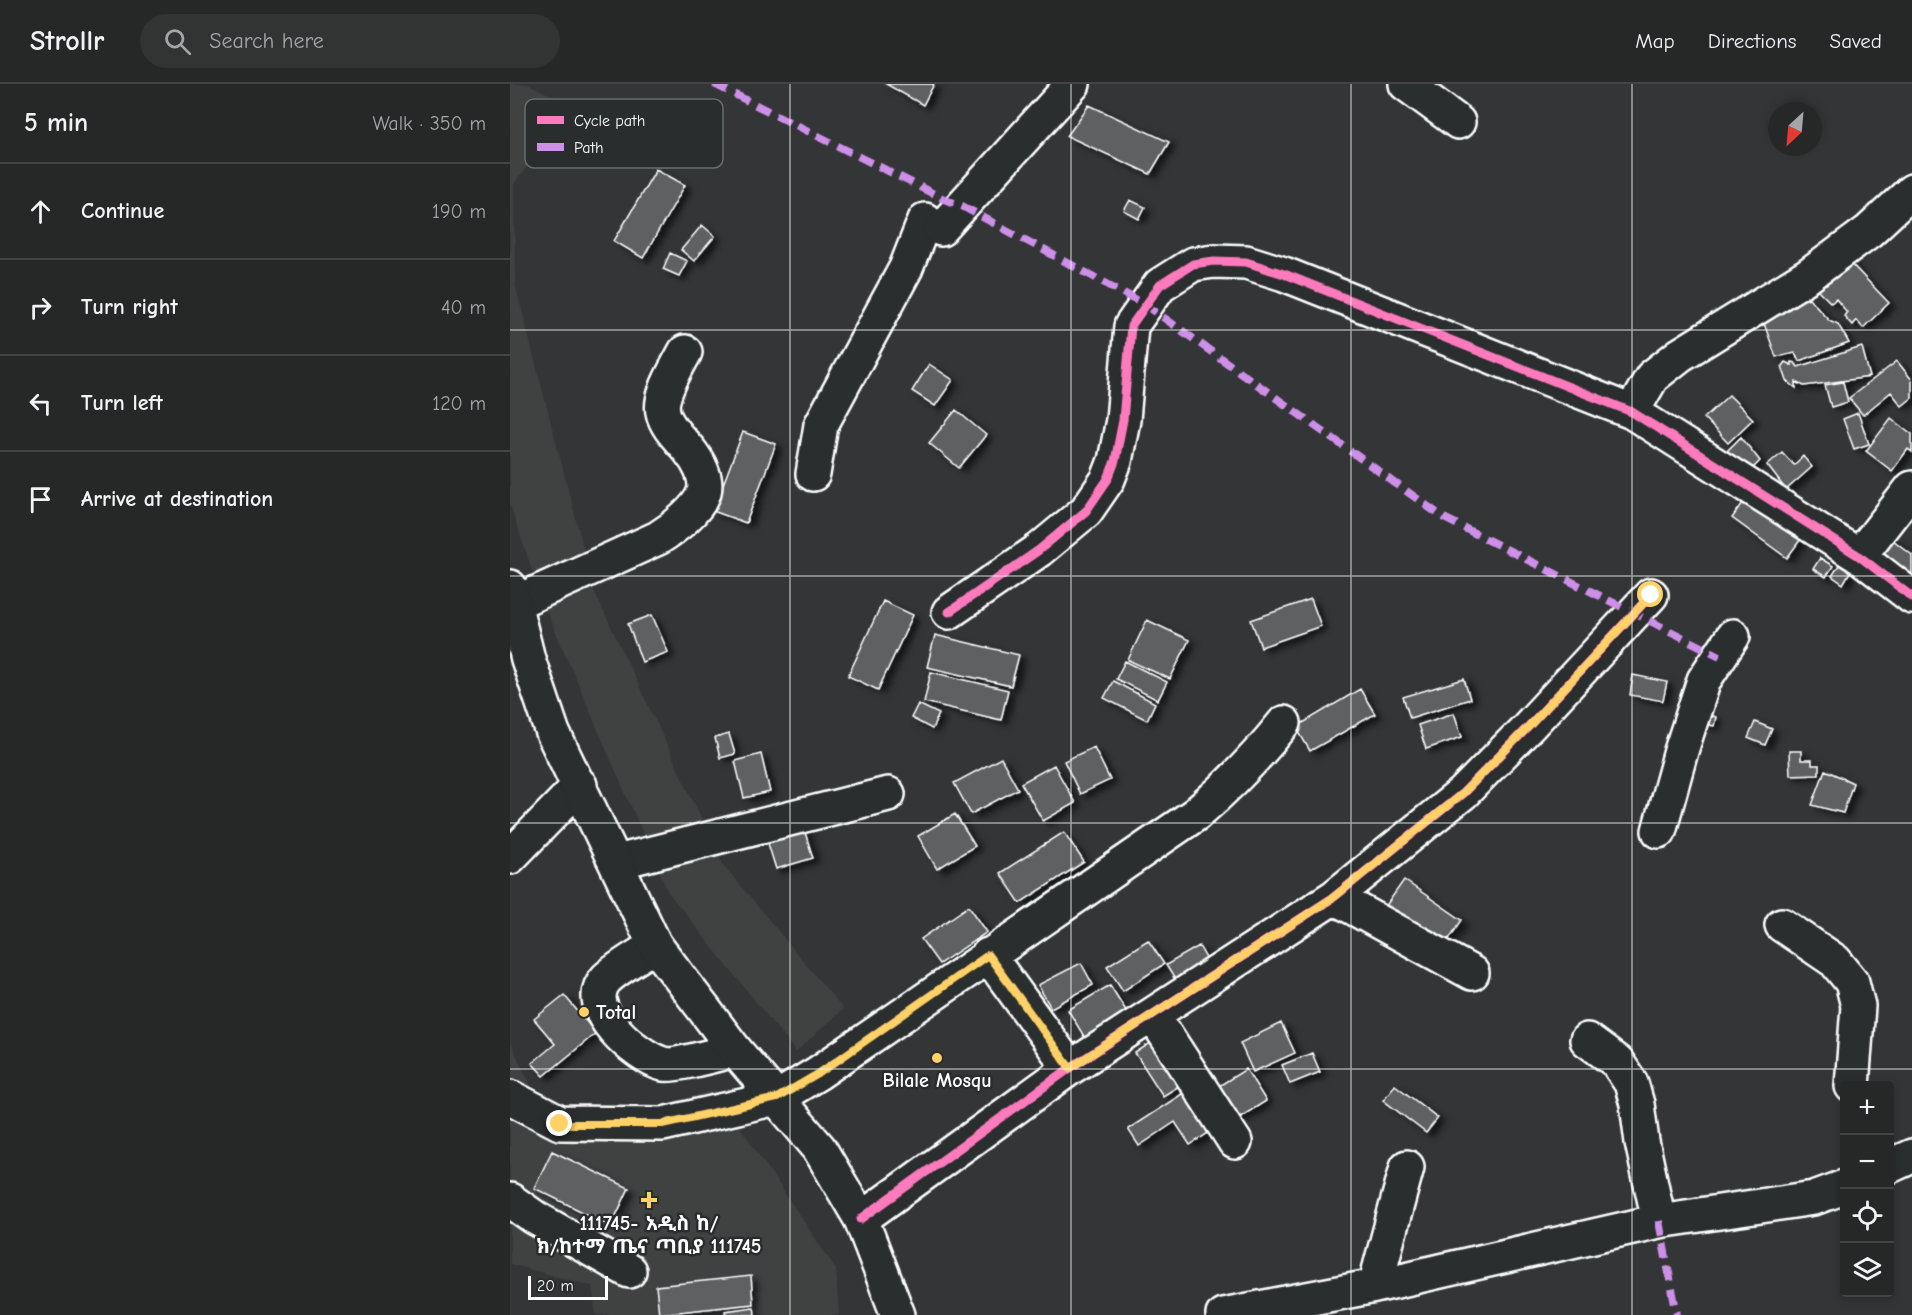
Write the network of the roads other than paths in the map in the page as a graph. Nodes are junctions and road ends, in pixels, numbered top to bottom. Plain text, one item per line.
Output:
1 (1046, 84) edge
2 (1073, 84) edge
3 (1406, 84) edge
4 (1458, 122) dead end
5 (1912, 190) edge
6 (933, 224) junction
7 (685, 352) dead end
8 (1632, 412) junction
9 (813, 474) dead end
10 (1912, 488) edge
11 (1859, 556) junction
12 (1651, 595) dead end
13 (1912, 597) edge
14 (511, 598) edge
15 (950, 612) dead end
16 (1733, 636) dead end
17 (1284, 723) dead end
18 (580, 785) junction
19 (888, 794) dead end
20 (1659, 831) dead end
21 (510, 857) edge
22 (617, 862) junction
23 (1334, 897) junction
24 (1782, 925) dead end
25 (655, 945) junction
26 (988, 955) junction
27 (1472, 973) dead end
28 (1153, 1015) junction
29 (1587, 1041) dead end
30 (735, 1050) junction
31 (1070, 1068) junction
32 (1852, 1081) edge
33 (510, 1097) edge
34 (777, 1098) junction
35 (1235, 1142) dead end
36 (1912, 1156) edge
37 (1894, 1165) edge
38 (1407, 1167) dead end
39 (1840, 1182) edge
40 (510, 1200) edge
41 (861, 1219) junction
42 (1659, 1221) junction
43 (629, 1270) dead end
44 (1375, 1286) junction
45 (1294, 1309) edge
46 (898, 1315) edge
47 (1223, 1315) edge

1 - 6 street
2 - 6 street
3 - 4 street
5 - 8 street
6 - 9 street
7 - 14 street
8 - 11 street
8 - 15 street
10 - 11 street
11 - 13 street
12 - 23 street
14 - 18 street
16 - 20 street
17 - 26 street
18 - 21 street
18 - 22 street
19 - 22 street
22 - 25 street
23 - 27 street
23 - 28 street
24 - 32 street
25 - 30 street
25 - 30 street
26 - 31 street
26 - 34 street
28 - 31 street
28 - 35 street
29 - 42 street
30 - 34 street
31 - 41 street
33 - 34 street
34 - 41 street
36 - 37 street
38 - 44 street
39 - 42 street
40 - 43 street
41 - 46 street
42 - 44 street
44 - 45 street
45 - 47 street

